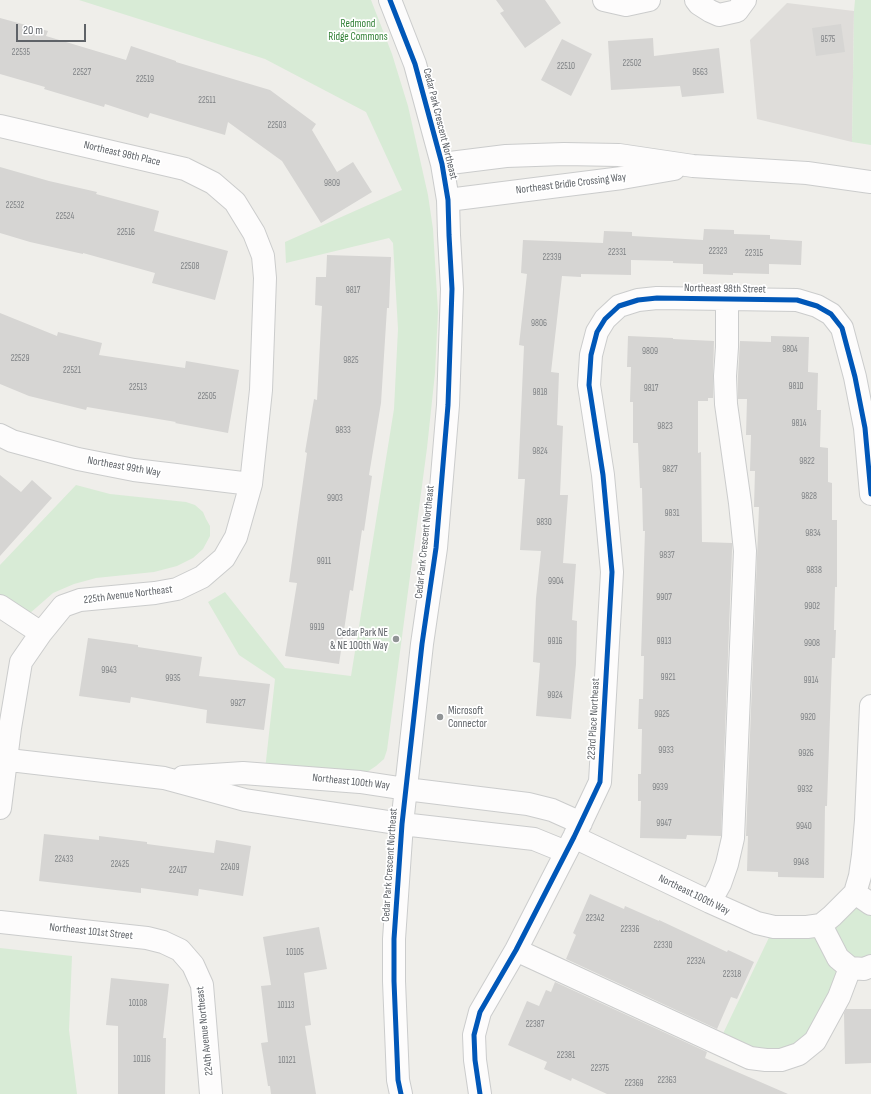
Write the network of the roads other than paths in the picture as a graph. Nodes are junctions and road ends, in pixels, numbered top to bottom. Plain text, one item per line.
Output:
1 (390, 0) edge
2 (604, 0) edge
3 (649, 0) edge
4 (696, 0) edge
5 (745, 0) edge
6 (0, 126) edge
7 (442, 164) junction
8 (693, 166) junction
9 (871, 182) edge
10 (448, 200) junction
11 (235, 202) joint
12 (727, 298) junction
13 (604, 319) joint
14 (0, 436) edge
15 (251, 484) junction
16 (871, 494) edge
17 (0, 606) edge
18 (41, 633) junction
19 (871, 706) edge
20 (3, 760) edge
21 (164, 778) junction
22 (406, 789) junction
23 (0, 808) edge
24 (402, 824) junction
25 (574, 837) junction
26 (863, 898) edge
27 (710, 902) junction
28 (0, 922) edge
29 (821, 924) junction
30 (180, 950) joint
31 (516, 950) junction
32 (861, 967) edge
33 (211, 1094) edge
34 (400, 1094) edge
35 (480, 1094) edge

1 - 7 street, Cedar Park Crescent Northeast
2 - 3 street
4 - 5 street
6 - 11 street, Northeast 98th Place
7 - 8 street, Northeast Bridle Crossing Way
7 - 10 street, Cedar Park Crescent Northeast
8 - 9 street, Northeast Bridle Crossing Way
8 - 10 street, Northeast Bridle Crossing Way
10 - 22 street, Cedar Park Crescent Northeast
11 - 15 street, 225th Avenue Northeast
12 - 13 street, Northeast 98th Street
12 - 16 street, Northeast 98th Street
12 - 27 street
13 - 25 street, 223rd Place Northeast
14 - 15 street, Northeast 99th Way
15 - 18 street, 225th Avenue Northeast
17 - 18 street
18 - 20 street, 225th Avenue Northeast
19 - 26 street
20 - 21 street, Northeast 100th Way
20 - 23 street, 225th Avenue Northeast
21 - 22 street, Northeast 100th Way
21 - 24 street, Northeast 100th Way
22 - 24 street, Cedar Park Crescent Northeast
22 - 25 street, Northeast 100th Way
24 - 25 street, Northeast 100th Way
24 - 34 street, Cedar Park Crescent Northeast
25 - 27 street, Northeast 100th Way
25 - 31 street, 223rd Place Northeast
26 - 29 street
27 - 29 street, Northeast 100th Way
28 - 30 street, Northeast 101st Street
29 - 32 street
30 - 33 street, 224th Avenue Northeast
31 - 32 street
31 - 35 street, 223rd Place Northeast

